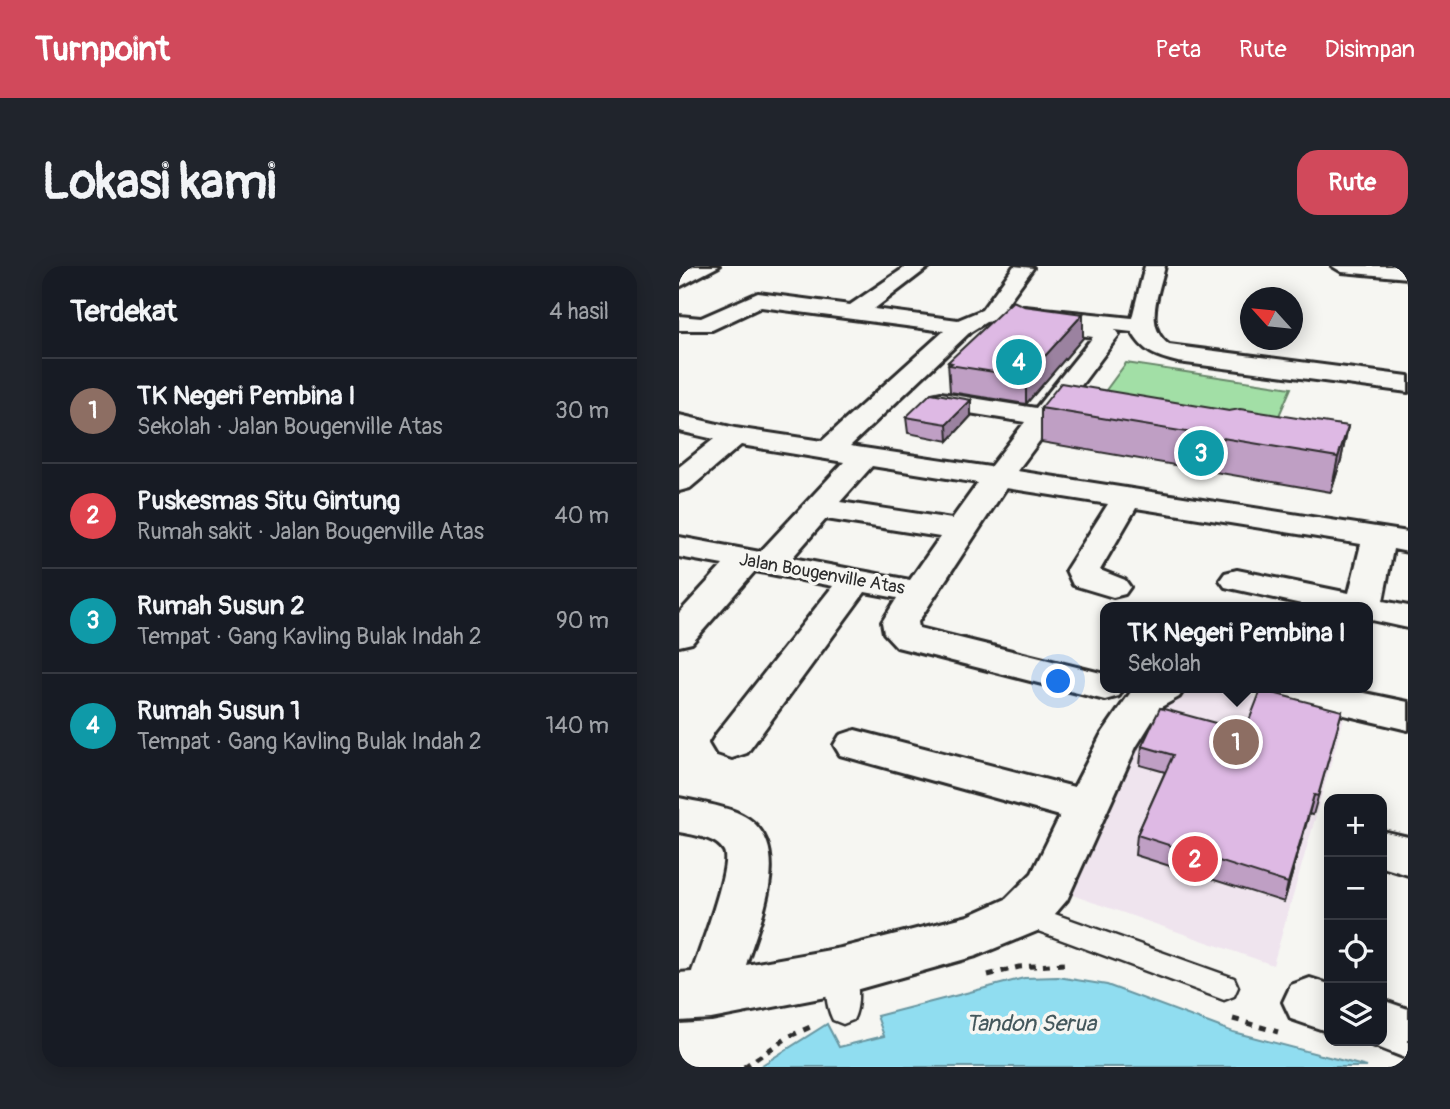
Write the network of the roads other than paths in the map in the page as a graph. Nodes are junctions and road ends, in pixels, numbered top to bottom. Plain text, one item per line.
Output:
1 (709, 266) edge
2 (919, 266) edge
3 (1155, 266) edge
4 (1342, 266) edge
5 (1023, 268) dead end
6 (1408, 272) edge
7 (679, 281) edge
8 (1027, 311) junction
9 (855, 312) junction
10 (993, 313) junction
11 (679, 323) edge
12 (1141, 326) junction
13 (962, 327) junction
14 (1408, 384) edge
15 (941, 401) edge
16 (1078, 408) edge
17 (1047, 410) junction
18 (679, 423) edge
19 (735, 436) junction
20 (829, 450) junction
21 (865, 456) junction
22 (996, 476) junction
23 (679, 482) edge
24 (1128, 496) junction
25 (818, 508) junction
26 (958, 530) junction
27 (1394, 540) edge
28 (679, 547) edge
29 (758, 561) junction
30 (856, 580) junction
31 (1237, 580) dead end
32 (1113, 587) dead end
33 (919, 592) junction
34 (1338, 602) edge
35 (1368, 602) edge
36 (1373, 610) edge
37 (1408, 617) edge
38 (679, 635) edge
39 (1100, 683) edge
40 (1130, 693) edge
41 (1347, 694) edge
42 (1408, 716) edge
43 (732, 743) dead end
44 (855, 745) dead end
45 (1088, 807) junction
46 (679, 816) edge
47 (1387, 850) edge
48 (1408, 856) edge
49 (1024, 914) junction
50 (1224, 988) dead end
51 (695, 996) edge
52 (1387, 1027) edge
53 (1408, 1034) edge

1 - 7 street
2 - 9 street
3 - 12 street
4 - 6 street
5 - 10 street
8 - 10 street
8 - 12 street
8 - 17 street
9 - 11 street
9 - 13 street
10 - 13 street
12 - 14 street
13 - 20 street
15 - 17 street
16 - 17 street
17 - 22 street
18 - 19 street
19 - 20 street
19 - 23 street
20 - 21 street
21 - 22 street
21 - 25 street
22 - 24 street
22 - 26 street
24 - 27 street
24 - 32 street
25 - 26 street
25 - 29 street
26 - 33 street
27 - 35 street
28 - 29 street, Jalan Bougenville Atas
29 - 30 street, Jalan Bougenville Atas
29 - 38 street
30 - 33 street, Jalan Bougenville Atas
30 - 43 street
31 - 34 street
33 - 39 street, Jalan Bougenville Atas
36 - 37 street
40 - 45 street
41 - 42 street
44 - 45 street
45 - 49 street
46 - 51 street
47 - 48 street
49 - 50 lane
49 - 51 street
52 - 53 street

